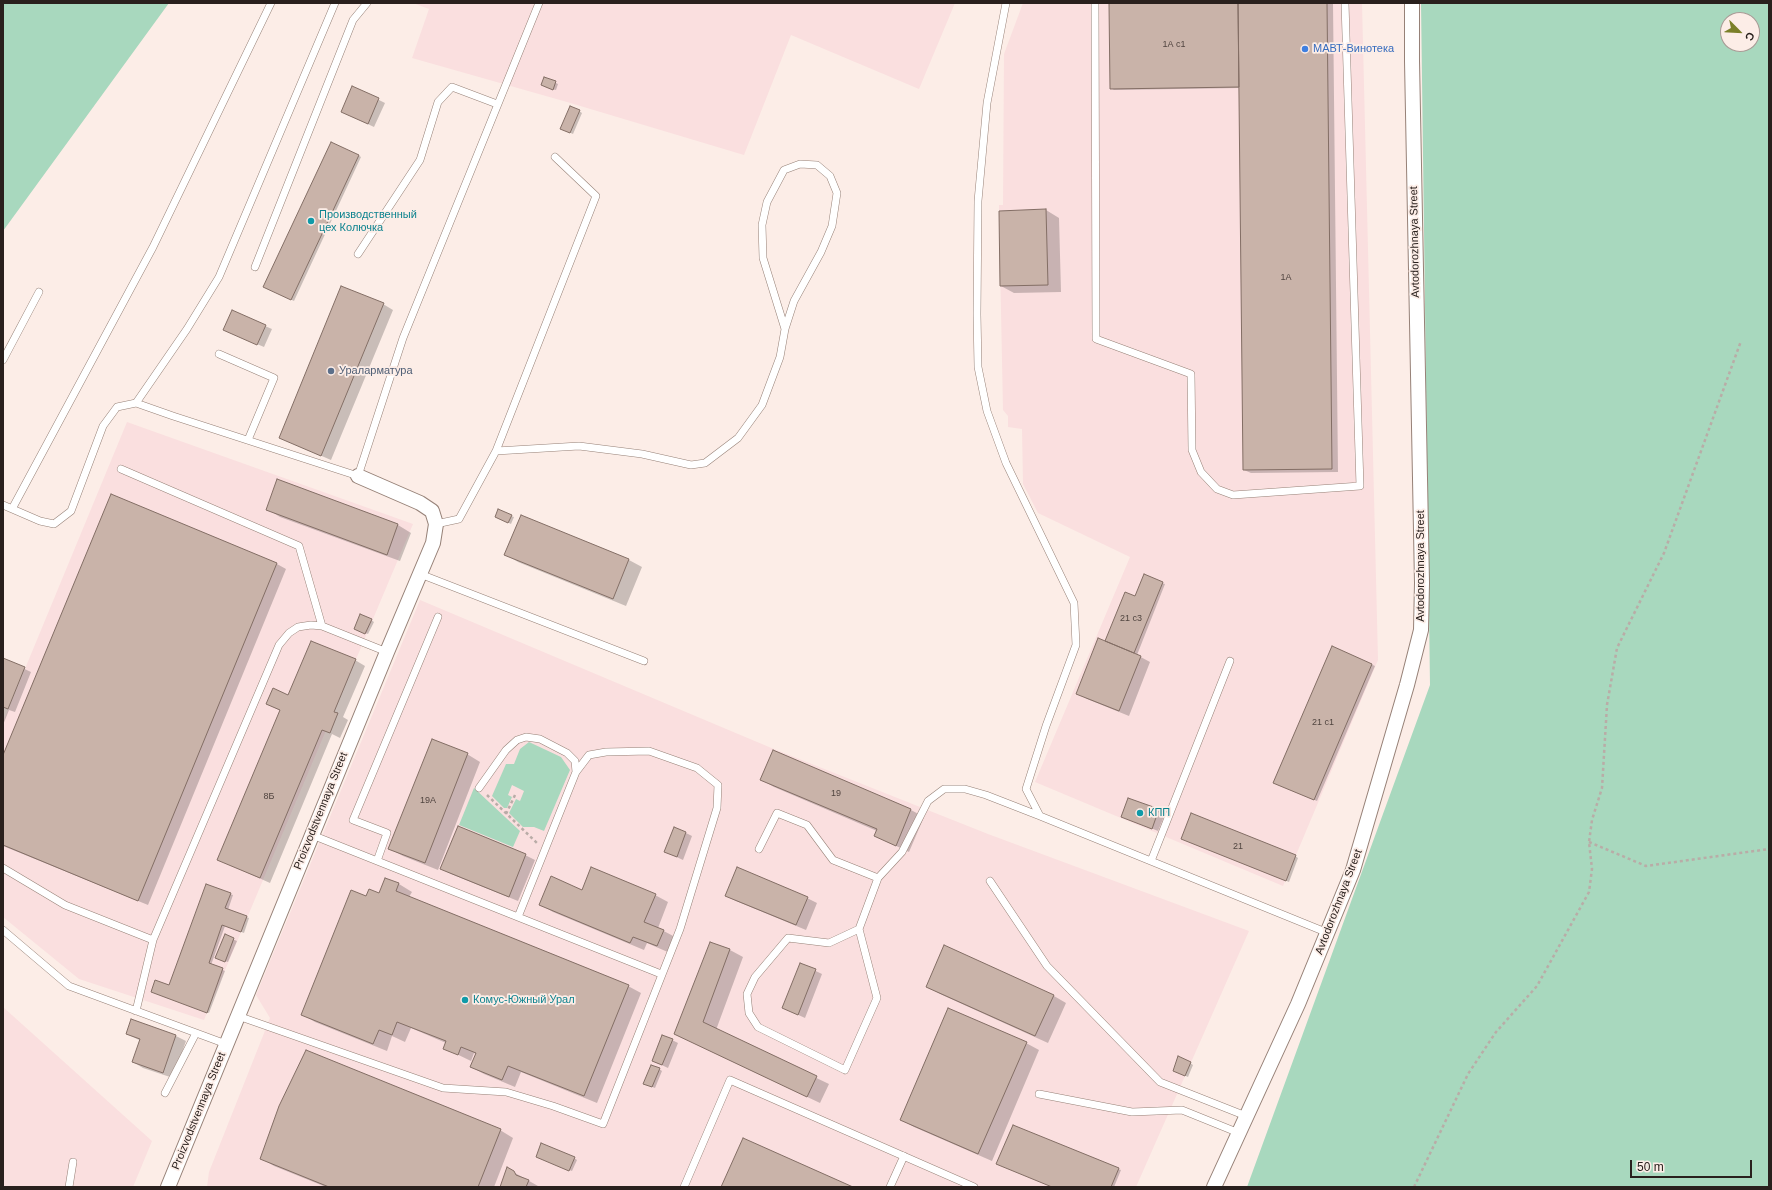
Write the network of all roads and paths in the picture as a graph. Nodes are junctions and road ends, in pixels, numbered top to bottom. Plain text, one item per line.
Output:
1 (271, 3) edge
2 (335, 3) edge
3 (367, 3) edge
4 (539, 3) edge
5 (1006, 3) edge
6 (1095, 3) edge
7 (1345, 3) edge
8 (1412, 3) edge
9 (498, 104) junction
10 (555, 157) dead end
11 (358, 254) dead end
12 (255, 267) dead end
13 (39, 292) dead end
14 (785, 329) junction
15 (1741, 342) dead end
16 (219, 354) dead end
17 (3, 360) edge
18 (136, 403) junction
19 (248, 440) junction
20 (496, 451) junction
21 (121, 470) dead end
22 (358, 476) junction
23 (3, 505) edge
24 (12, 509) junction
25 (436, 524) junction
26 (420, 574) junction
27 (438, 617) dead end
28 (322, 626) junction
29 (386, 652) junction
30 (644, 661) dead end
31 (1230, 661) dead end
32 (576, 772) junction
33 (479, 788) joint
34 (516, 793) dead end
35 (506, 814) junction
36 (1040, 816) junction
37 (312, 835) junction
38 (1589, 842) junction
39 (760, 849) dead end
40 (544, 850) junction
41 (1769, 850) edge
42 (377, 861) junction
43 (1151, 861) junction
44 (3, 868) edge
45 (878, 878) junction
46 (990, 881) dead end
47 (518, 917) junction
48 (859, 929) junction
49 (3, 930) edge
50 (1328, 933) junction
51 (153, 940) junction
52 (661, 974) junction
53 (136, 1011) junction
54 (238, 1016) junction
55 (196, 1033) junction
56 (226, 1044) junction
57 (166, 1093) dead end
58 (1039, 1094) dead end
59 (1246, 1116) junction
60 (1239, 1133) junction
61 (904, 1156) junction
62 (74, 1162) dead end
63 (69, 1187) edge
64 (168, 1187) edge
65 (684, 1187) edge
66 (890, 1187) edge
67 (974, 1187) edge
68 (1214, 1187) edge
69 (1414, 1187) edge

1 - 24 lane
2 - 18 lane
3 - 12 lane
4 - 9 lane
5 - 36 lane
6 - 7 lane
8 - 50 street, Avtodorozhnaya Street
9 - 11 lane
9 - 22 lane
10 - 20 lane
13 - 17 lane
14 - 14 lane
14 - 20 lane
15 - 38 path
16 - 19 lane
18 - 19 lane
18 - 24 lane
19 - 22 lane
20 - 25 lane
21 - 28 lane
22 - 25 street
23 - 24 lane
25 - 26 street, Proizvodstvennaya Street
26 - 29 street, Proizvodstvennaya Street
26 - 30 lane
27 - 42 lane
28 - 29 lane
28 - 51 lane
29 - 37 street, Proizvodstvennaya Street
31 - 43 lane
32 - 33 lane
32 - 40 lane
32 - 52 lane
33 - 35 path
34 - 35 path
35 - 40 path
36 - 43 lane
36 - 45 lane
37 - 42 lane
37 - 54 street, Proizvodstvennaya Street
38 - 41 path
38 - 69 path
39 - 45 lane
40 - 47 lane
42 - 47 lane
43 - 50 lane
44 - 51 lane
45 - 48 lane
46 - 59 lane
47 - 52 lane
48 - 48 lane
49 - 53 lane
50 - 59 street, Avtodorozhnaya Street
51 - 53 lane
52 - 54 lane
53 - 55 lane
54 - 56 street, Proizvodstvennaya Street
55 - 56 lane
55 - 57 lane
56 - 64 street, Proizvodstvennaya Street
58 - 60 lane
59 - 60 street, Avtodorozhnaya Street
60 - 68 street, Avtodorozhnaya Street
61 - 65 lane
61 - 66 lane
61 - 67 lane
62 - 63 lane

